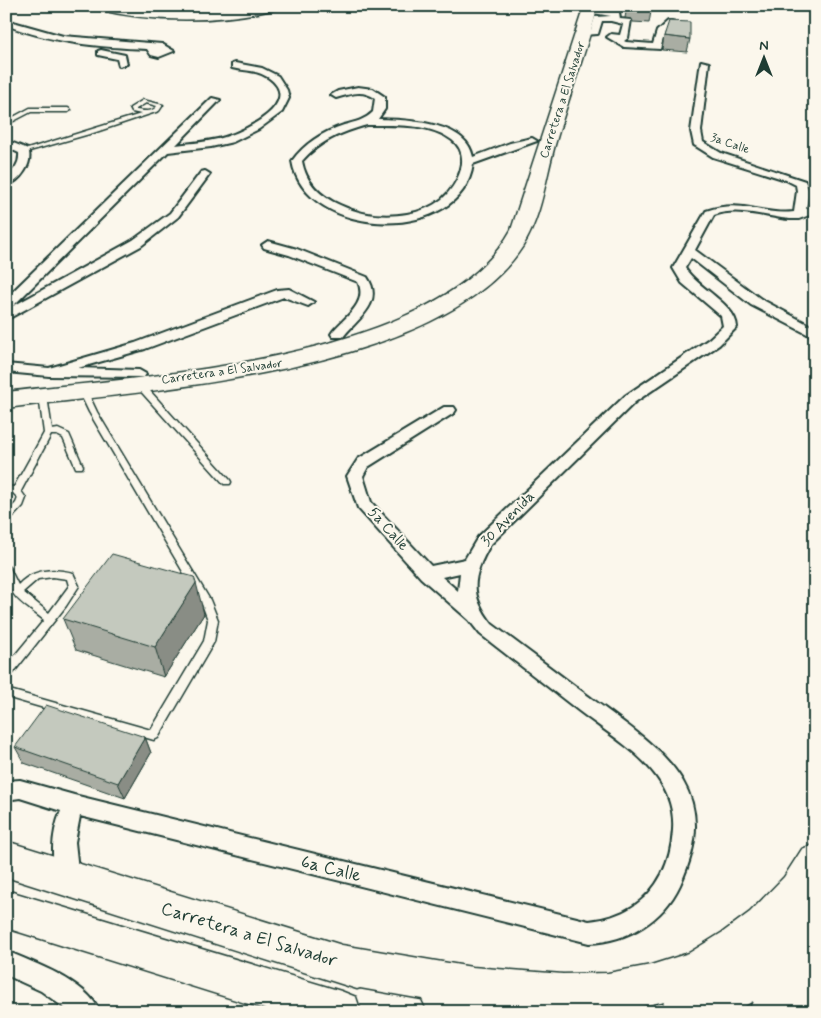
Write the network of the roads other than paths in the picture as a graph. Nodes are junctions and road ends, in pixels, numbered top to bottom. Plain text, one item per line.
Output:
1 (101, 6) edge
2 (141, 6) edge
3 (271, 6) edge
4 (398, 6) edge
5 (222, 7) edge
6 (380, 11) dead end
7 (589, 15) edge
8 (616, 18) junction
9 (6, 22) edge
10 (671, 23) edge
11 (611, 37) junction
12 (80, 41) junction
13 (150, 46) dead end
14 (704, 63) dead end
15 (122, 64) dead end
16 (235, 66) dead end
17 (336, 95) dead end
18 (215, 100) dead end
19 (68, 110) dead end
20 (145, 113) dead end
21 (367, 122) junction
22 (6, 123) edge
23 (532, 141) junction
24 (13, 147) edge
25 (163, 149) junction
26 (468, 162) junction
27 (205, 174) dead end
28 (6, 182) edge
29 (815, 209) edge
30 (799, 216) junction
31 (268, 245) dead end
32 (688, 250) junction
33 (308, 302) dead end
34 (6, 305) edge
35 (6, 316) edge
36 (362, 320) junction
37 (815, 334) edge
38 (6, 368) edge
39 (49, 372) junction
40 (139, 379) junction
41 (6, 388) edge
42 (83, 391) junction
43 (43, 396) junction
44 (6, 400) edge
45 (449, 410) dead end
46 (48, 433) junction
47 (79, 466) dead end
48 (227, 482) dead end
49 (6, 490) edge
50 (16, 491) junction
51 (6, 519) edge
52 (469, 565) junction
53 (6, 569) edge
54 (427, 572) junction
55 (17, 594) junction
56 (472, 614) junction
57 (49, 618) junction
58 (6, 674) edge
59 (6, 693) edge
60 (6, 791) edge
61 (74, 805) junction
62 (6, 859) edge
63 (815, 862) edge
64 (68, 879) junction
65 (6, 909) edge
66 (815, 919) edge
67 (6, 963) edge
68 (340, 964) junction
69 (815, 974) edge
70 (88, 1012) edge
71 (341, 1012) edge
72 (492, 1012) edge
73 (681, 1012) edge
74 (769, 1012) edge

1 - 3 highway
2 - 5 highway
4 - 6 lane
7 - 8 street
7 - 8 street
7 - 23 highway, Carretera a El Salvador
7 - 40 highway, Carretera a El Salvador
8 - 11 street
8 - 11 street
9 - 12 street
10 - 11 street
12 - 13 street
12 - 15 street
14 - 30 street, 3a Calle
16 - 25 street
17 - 21 street
18 - 25 street
19 - 22 lane
20 - 24 lane
21 - 26 street
21 - 26 street
23 - 26 street
23 - 36 highway, Carretera a El Salvador
24 - 28 street
25 - 34 street
27 - 35 street
29 - 30 street
30 - 32 street, 30 Avenida
31 - 36 street
32 - 37 street
32 - 52 street, 30 Avenida
33 - 39 street
36 - 40 highway, Carretera a El Salvador
38 - 39 street
39 - 40 street
40 - 41 highway, Carretera a El Salvador
40 - 42 highway, Carretera a El Salvador
40 - 48 lane
42 - 43 highway, Carretera a El Salvador
42 - 59 lane
43 - 44 highway, Carretera a El Salvador
43 - 46 lane
45 - 54 street, 5a Calle
46 - 47 lane
46 - 50 lane
49 - 50 lane
50 - 51 lane
52 - 54 street
52 - 56 street, 30 Avenida
53 - 55 lane
54 - 56 street, 5a Calle
55 - 57 lane
55 - 57 lane
56 - 61 street, 6a Calle
57 - 58 lane
60 - 61 street, 6a Calle
61 - 64 street
62 - 64 highway, Carretera a El Salvador
63 - 68 highway
64 - 68 highway, Carretera a El Salvador
65 - 71 highway
66 - 73 highway
67 - 70 street
68 - 72 highway, Carretera a El Salvador
69 - 74 highway

